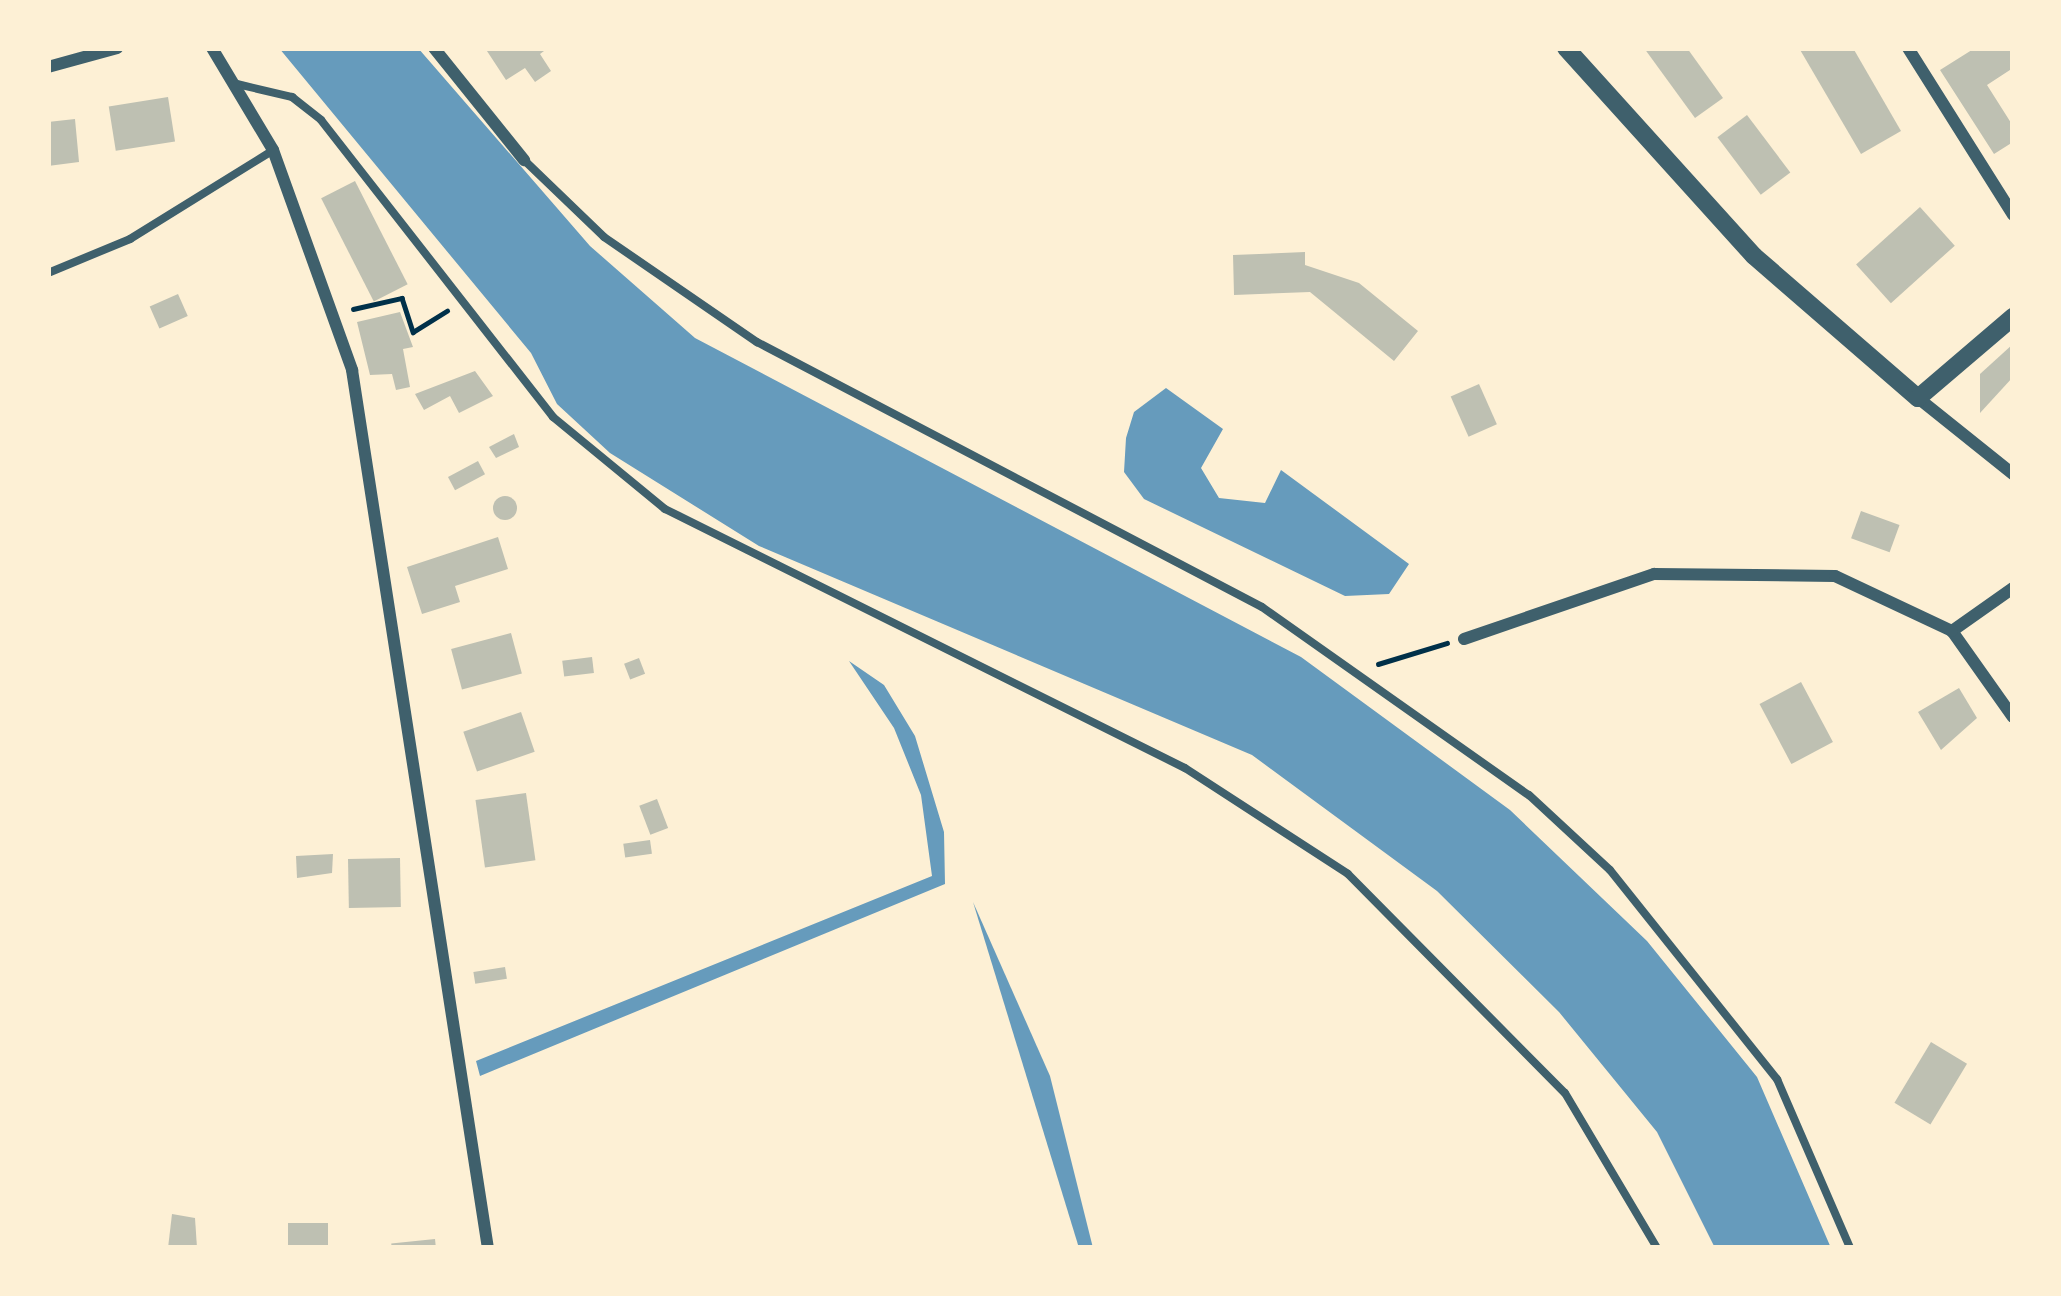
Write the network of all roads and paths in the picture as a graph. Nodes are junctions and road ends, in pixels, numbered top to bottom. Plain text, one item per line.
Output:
1 (117, 48) edge
2 (212, 48) edge
3 (434, 48) edge
4 (1566, 48) edge
5 (1908, 48) edge
6 (77, 56) edge
7 (48, 67) edge
8 (237, 84) junction
9 (273, 150) junction
10 (524, 160) joint
11 (2013, 215) edge
12 (48, 273) edge
13 (467, 299) junction
14 (336, 313) junction
15 (2013, 317) edge
16 (1918, 398) junction
17 (2013, 474) edge
18 (2013, 588) edge
19 (1952, 631) junction
20 (1465, 639) joint
21 (1365, 671) junction
22 (2013, 717) edge
23 (488, 1248) edge
24 (1658, 1248) edge
25 (1850, 1248) edge

1 - 6 street
2 - 8 street
3 - 10 street
4 - 16 street
5 - 11 street
6 - 7 street
8 - 9 street
8 - 13 lane
9 - 12 lane
9 - 14 street
10 - 21 lane
13 - 14 path
13 - 24 lane
14 - 23 street
15 - 16 street
16 - 17 street
18 - 19 street
19 - 20 street
19 - 22 street
20 - 21 path
21 - 25 lane

